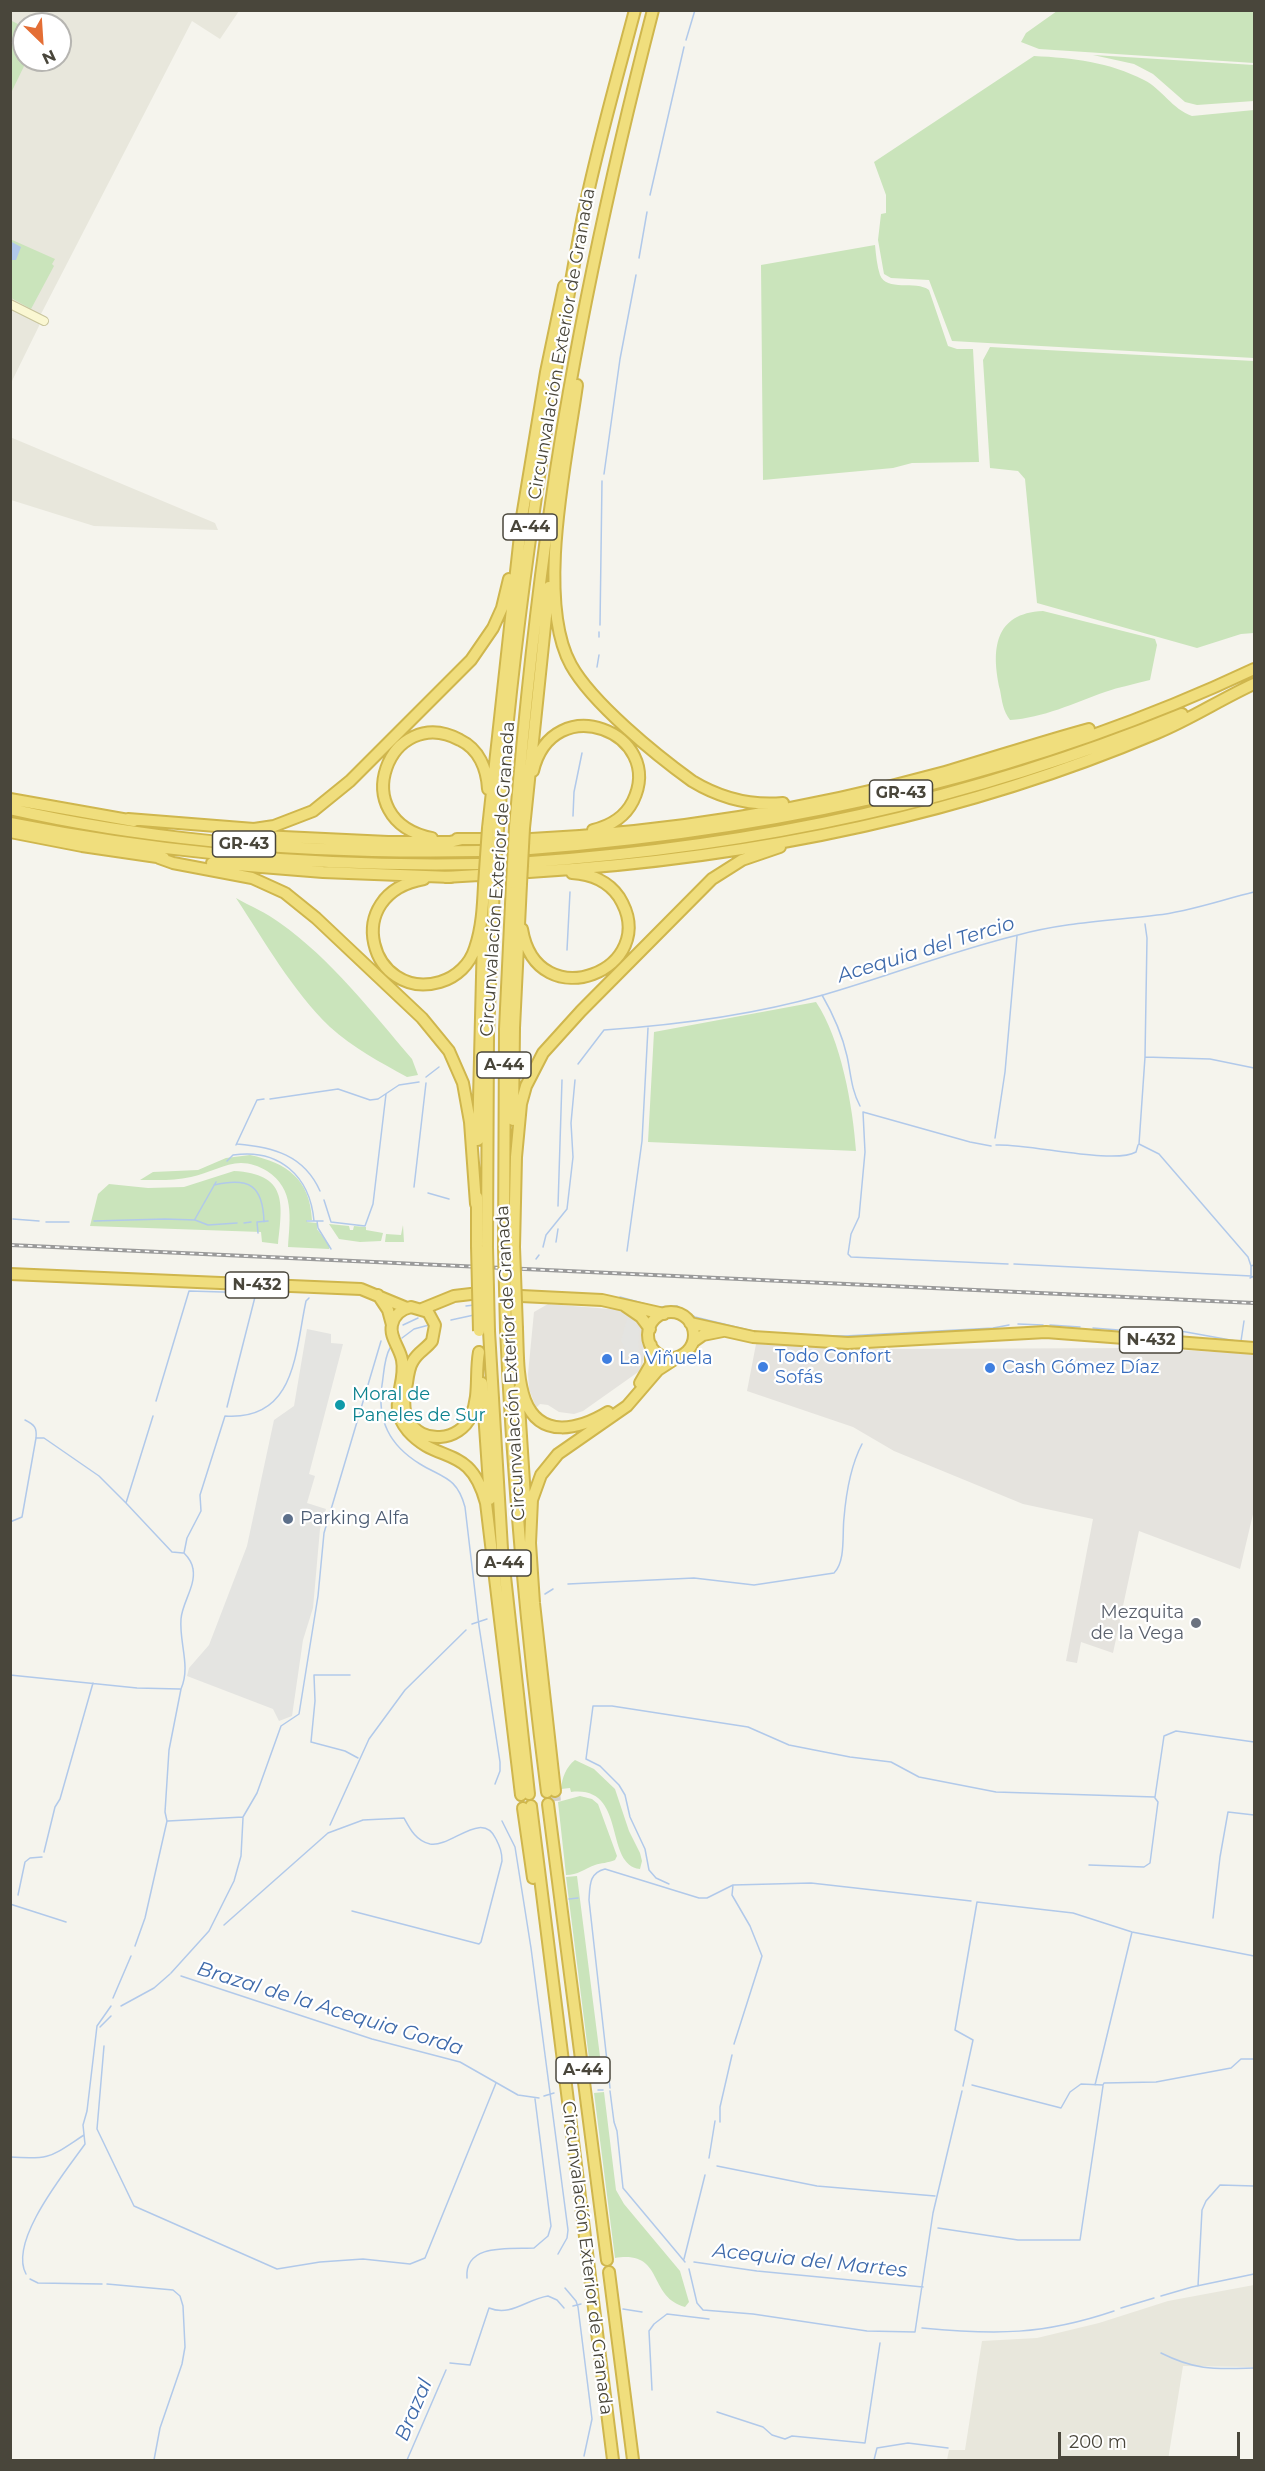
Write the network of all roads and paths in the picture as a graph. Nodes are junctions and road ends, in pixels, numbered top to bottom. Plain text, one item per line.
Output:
1 (635, 10) edge
2 (653, 10) edge
3 (580, 228) junction
4 (587, 302) junction
5 (10, 304) edge
6 (44, 321) dead end
7 (522, 517) junction
8 (556, 542) junction
9 (1254, 667) edge
10 (1254, 684) edge
11 (1218, 701) junction
12 (526, 797) junction
13 (840, 797) junction
14 (10, 799) edge
15 (489, 807) junction
16 (10, 809) edge
17 (128, 819) junction
18 (10, 823) edge
19 (520, 827) junction
20 (841, 831) junction
21 (10, 832) edge
22 (568, 837) junction
23 (462, 839) junction
24 (481, 839) dead end
25 (502, 839) junction
26 (480, 851) dead end
27 (159, 858) junction
28 (551, 870) junction
29 (508, 874) junction
30 (451, 877) junction
31 (484, 877) junction
32 (519, 902) junction
33 (482, 915) junction
34 (476, 1204) junction
35 (514, 1210) junction
36 (482, 1247) junction
37 (509, 1247) junction
38 (10, 1273) edge
39 (471, 1294) dead end
40 (378, 1295) junction
41 (454, 1296) junction
42 (521, 1296) dead end
43 (622, 1305) junction
44 (407, 1308) junction
45 (422, 1309) junction
46 (664, 1314) junction
47 (690, 1323) junction
48 (435, 1324) junction
49 (392, 1325) junction
50 (650, 1329) junction
51 (512, 1330) junction
52 (484, 1331) junction
53 (725, 1331) junction
54 (693, 1342) junction
55 (651, 1345) junction
56 (398, 1346) junction
57 (1254, 1348) edge
58 (420, 1351) junction
59 (479, 1352) junction
60 (678, 1357) junction
61 (518, 1369) junction
62 (490, 1527) junction
63 (530, 1542) junction
64 (552, 1803) tunnel mouth
65 (527, 1807) dead end
66 (607, 2260) dead end
67 (609, 2272) dead end
68 (613, 2460) edge
69 (633, 2460) edge

1 - 3 highway, Circunvalación Exterior de Granada / A-44
2 - 4 highway, Circunvalación Exterior de Granada / A-44
3 - 7 highway
3 - 25 highway, Circunvalación Exterior de Granada / A-44
4 - 8 highway
4 - 19 highway, Circunvalación Exterior de Granada / A-44
5 - 6 street
7 - 15 highway
7 - 17 highway
8 - 12 highway
8 - 13 highway
9 - 13 highway
9 - 22 highway, GR-43
10 - 11 highway
11 - 20 highway
11 - 28 highway, GR-43
12 - 19 highway
12 - 22 highway
13 - 22 highway
14 - 17 highway
15 - 23 highway
15 - 25 highway
16 - 26 highway, GR-43
17 - 23 highway
18 - 31 highway, GR-43
19 - 29 highway, Circunvalación Exterior de Granada / A-44, bridge
20 - 28 highway
20 - 35 highway
21 - 27 highway
23 - 24 highway
25 - 31 highway, Circunvalación Exterior de Granada / A-44, bridge
27 - 30 highway
27 - 34 highway
28 - 32 highway
29 - 32 highway
29 - 37 highway, Circunvalación Exterior de Granada / A-44
30 - 31 highway
30 - 33 highway
31 - 33 highway
31 - 36 highway, Circunvalación Exterior de Granada / A-44
32 - 35 highway
33 - 34 highway
34 - 36 highway
35 - 37 highway
36 - 52 highway, Circunvalación Exterior de Granada / A-44, bridge
37 - 51 highway, Circunvalación Exterior de Granada / A-44, bridge
38 - 40 highway, N-432
39 - 41 highway, N-432
40 - 44 highway, N-432
40 - 49 highway
41 - 45 highway, N-432
41 - 48 highway
42 - 43 highway, N-432
43 - 46 highway, N-432
43 - 50 highway, N-432
44 - 45 highway, N-432
44 - 49 highway
45 - 48 highway
46 - 47 highway, N-432
46 - 50 highway
47 - 53 highway, N-432
47 - 54 highway
48 - 58 highway
49 - 56 highway
50 - 55 highway
51 - 61 highway
51 - 63 highway, Circunvalación Exterior de Granada / A-44
52 - 59 highway
52 - 62 highway, Circunvalación Exterior de Granada / A-44
53 - 54 highway, N-432
53 - 57 highway, N-432
54 - 60 highway, N-432
55 - 60 highway
55 - 61 highway
56 - 58 highway
56 - 62 highway
58 - 59 highway
59 - 62 highway
60 - 63 highway
61 - 63 highway
64 - 66 highway, Circunvalación Exterior de Granada / A-44
65 - 68 highway, Circunvalación Exterior de Granada / A-44
67 - 69 highway, Circunvalación Exterior de Granada

